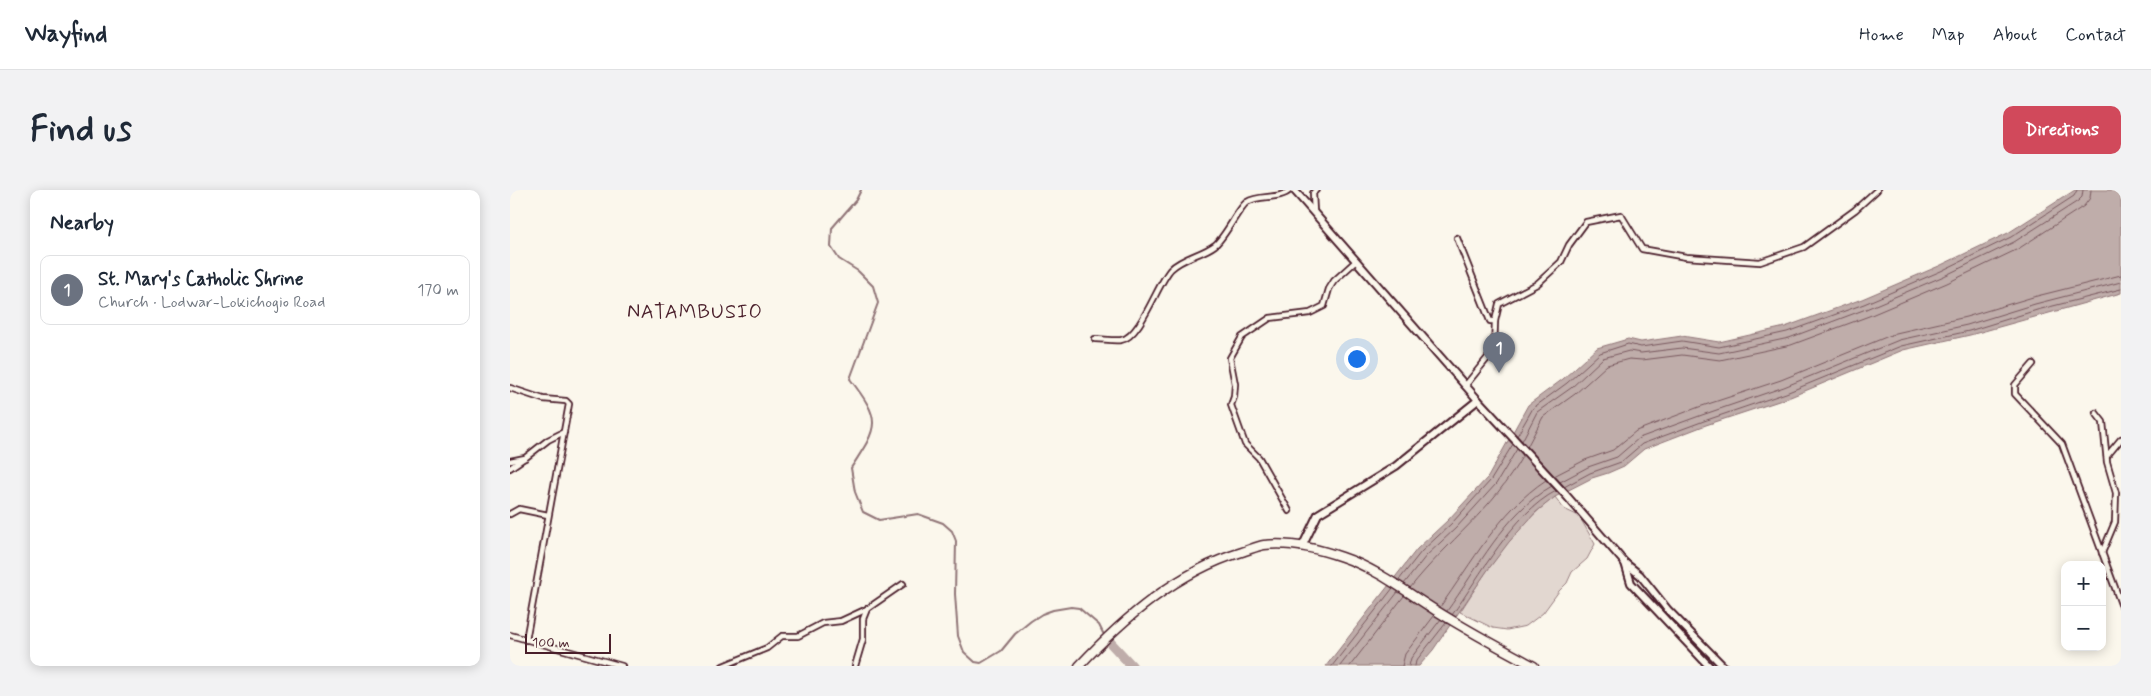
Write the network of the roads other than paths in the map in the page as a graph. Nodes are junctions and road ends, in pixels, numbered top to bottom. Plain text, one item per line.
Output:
1 (1280, 190) edge
2 (1877, 190) edge
3 (1290, 191) edge
4 (1314, 191) edge
5 (1314, 214) junction
6 (1457, 238) dead end
7 (1356, 261) junction
8 (1495, 321) junction
9 (1095, 339) dead end
10 (2033, 364) dead end
11 (1465, 386) junction
12 (510, 388) edge
13 (1478, 400) junction
14 (2096, 413) dead end
15 (564, 432) junction
16 (2121, 439) edge
17 (2107, 456) junction
18 (525, 458) junction
19 (510, 461) edge
20 (510, 468) edge
21 (1289, 511) dead end
22 (510, 514) edge
23 (548, 516) junction
24 (1302, 547) junction
25 (2102, 553) junction
26 (1625, 563) junction
27 (903, 584) dead end
28 (2121, 604) edge
29 (867, 608) junction
30 (510, 635) edge
31 (526, 640) junction
32 (622, 666) edge
33 (723, 666) edge
34 (855, 666) edge
35 (1079, 666) edge
36 (1534, 666) edge
37 (1709, 666) edge
38 (1723, 666) edge

1 - 3 street
2 - 8 street
3 - 5 main road
3 - 9 street
4 - 5 street
5 - 7 main road
6 - 8 street
7 - 11 main road
7 - 21 street
8 - 11 street
10 - 25 street
11 - 13 main road
12 - 15 street
13 - 24 main road
13 - 26 main road
14 - 17 street
15 - 18 street
15 - 23 street
16 - 17 street
17 - 25 street
18 - 19 street
18 - 20 street
22 - 23 street
23 - 31 street
24 - 35 highway
24 - 36 highway
25 - 28 street
26 - 37 main road
26 - 38 main road
27 - 29 street
29 - 33 street
29 - 34 street
30 - 31 street
31 - 32 street

